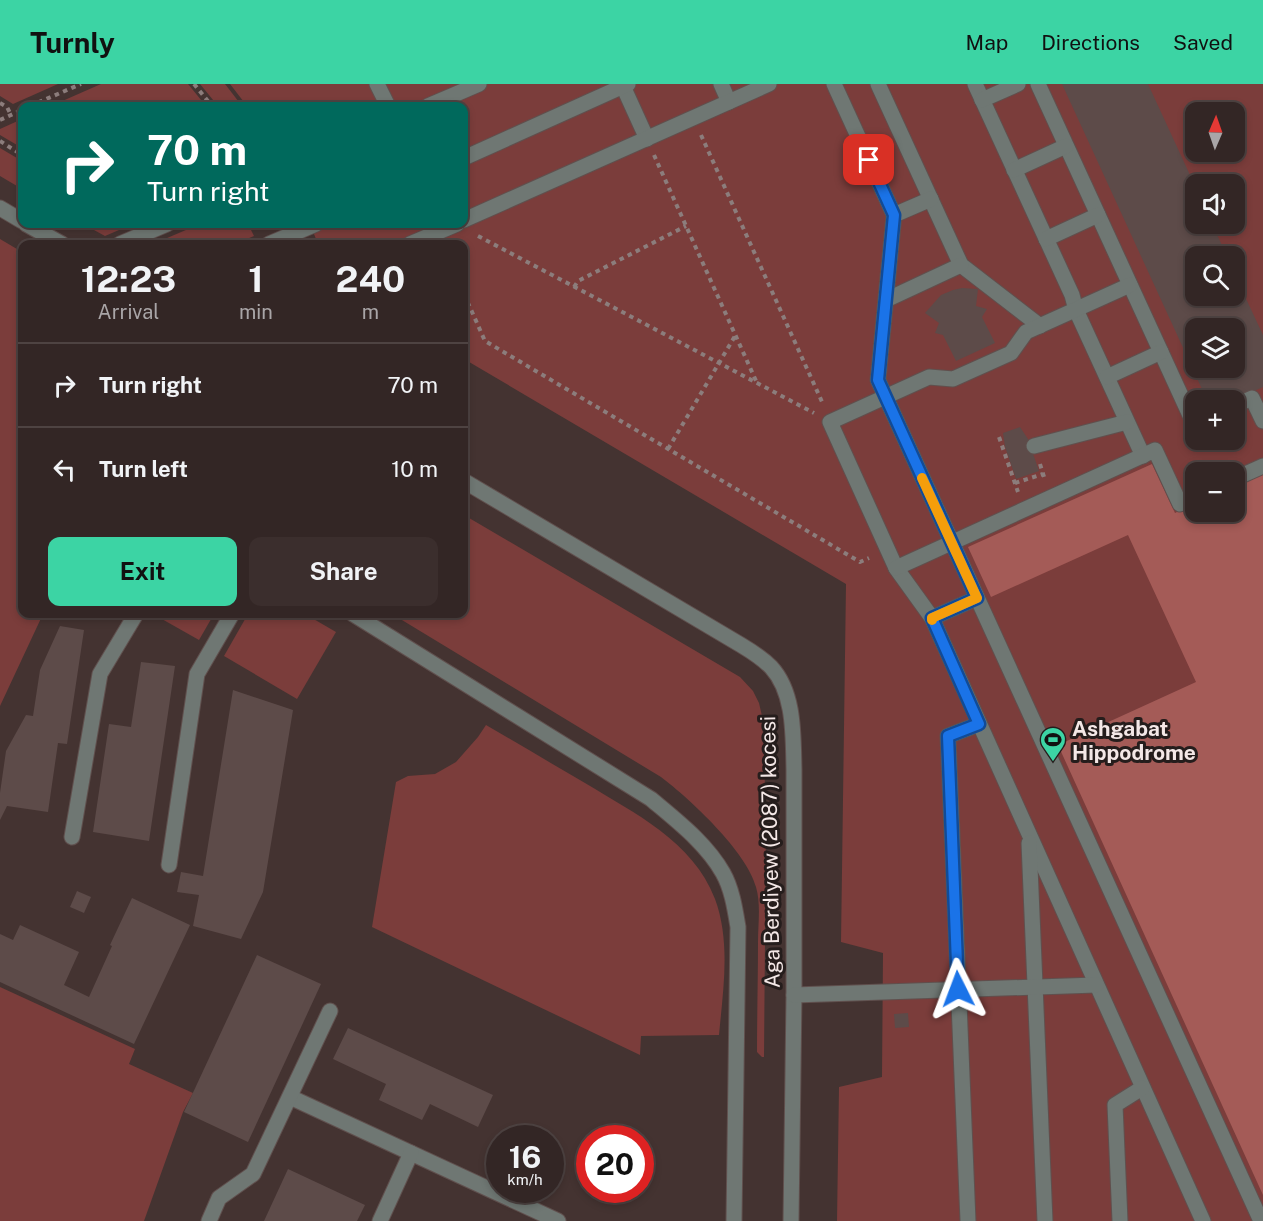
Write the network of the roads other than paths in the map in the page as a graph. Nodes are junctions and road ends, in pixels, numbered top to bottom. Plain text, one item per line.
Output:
1 (377, 84) edge
2 (479, 84) edge
3 (721, 84) edge
4 (769, 84) edge
5 (834, 84) edge
6 (878, 84) edge
7 (975, 84) edge
8 (1018, 84) edge
9 (1038, 84) edge
10 (624, 85) edge
11 (982, 100) junction
12 (386, 102) edge
13 (437, 102) edge
14 (729, 102) junction
15 (647, 139) junction
16 (1066, 146) junction
17 (468, 156) edge
18 (1014, 170) junction
19 (931, 199) junction
20 (0, 208) edge
21 (894, 215) junction
22 (1098, 215) junction
23 (468, 218) edge
24 (18, 219) edge
25 (33, 228) edge
26 (158, 228) edge
27 (307, 228) edge
28 (443, 228) edge
29 (1046, 239) junction
30 (55, 240) edge
31 (129, 240) edge
32 (278, 240) edge
33 (418, 240) edge
34 (961, 265) junction
35 (1130, 285) junction
36 (886, 300) junction
37 (1076, 310) junction
38 (1040, 326) junction
39 (1161, 352) junction
40 (1107, 377) junction
41 (885, 397) junction
42 (1245, 401) edge
43 (1185, 404) edge
44 (1263, 421) edge
45 (1127, 422) junction
46 (1034, 446) dead end
47 (1143, 456) junction
48 (1263, 466) edge
49 (1245, 474) edge
50 (468, 483) edge
51 (1185, 502) edge
52 (952, 543) junction
53 (896, 568) junction
54 (977, 598) junction
55 (134, 618) edge
56 (230, 618) edge
57 (359, 618) edge
58 (932, 618) junction
59 (979, 724) junction
60 (1029, 835) junction
61 (72, 837) dead end
62 (169, 865) dead end
63 (1096, 985) junction
64 (1035, 987) junction
65 (958, 989) junction
66 (794, 995) junction
67 (330, 1011) dead end
68 (1142, 1088) junction
69 (290, 1097) junction
70 (411, 1153) junction
71 (209, 1221) edge
72 (380, 1221) edge
73 (558, 1221) edge
74 (734, 1221) edge
75 (791, 1221) edge
76 (968, 1221) edge
77 (1045, 1221) edge
78 (1120, 1221) edge
79 (1203, 1221) edge
80 (1261, 1221) edge

1 - 12 street
2 - 13 street
3 - 14 street
4 - 14 street
5 - 21 street
6 - 19 street
7 - 11 street
8 - 11 street
9 - 16 street
10 - 15 street
10 - 17 street
11 - 18 street
14 - 15 street
15 - 23 street
16 - 18 street
16 - 22 street
18 - 29 street
19 - 21 street
19 - 34 street
20 - 24 street
21 - 36 street
22 - 29 street
22 - 35 street
25 - 30 street
26 - 31 street
27 - 32 street
28 - 33 street
29 - 37 street
34 - 36 street
34 - 38 street
35 - 37 street
35 - 39 street
36 - 41 street
37 - 38 street
37 - 40 street
38 - 41 street
39 - 40 street
39 - 43 street
40 - 45 street
41 - 52 street
41 - 53 street
42 - 44 street
45 - 46 street
45 - 47 street
47 - 51 street
47 - 52 street
48 - 49 street
50 - 66 street, Aga Berdiyew (2087) kocesi
52 - 53 street
52 - 54 street
53 - 58 street
54 - 58 street
54 - 80 street
55 - 61 street
56 - 62 street
57 - 74 street
58 - 59 street
59 - 60 street
59 - 65 street
60 - 63 street
60 - 64 street
63 - 64 street
63 - 68 street
64 - 65 street
64 - 77 street
65 - 66 street
65 - 76 street
66 - 75 street, Aga Berdiyew (2087) kocesi
67 - 69 street
68 - 78 street
68 - 79 street
69 - 70 street
69 - 71 street
70 - 72 street
70 - 73 street

